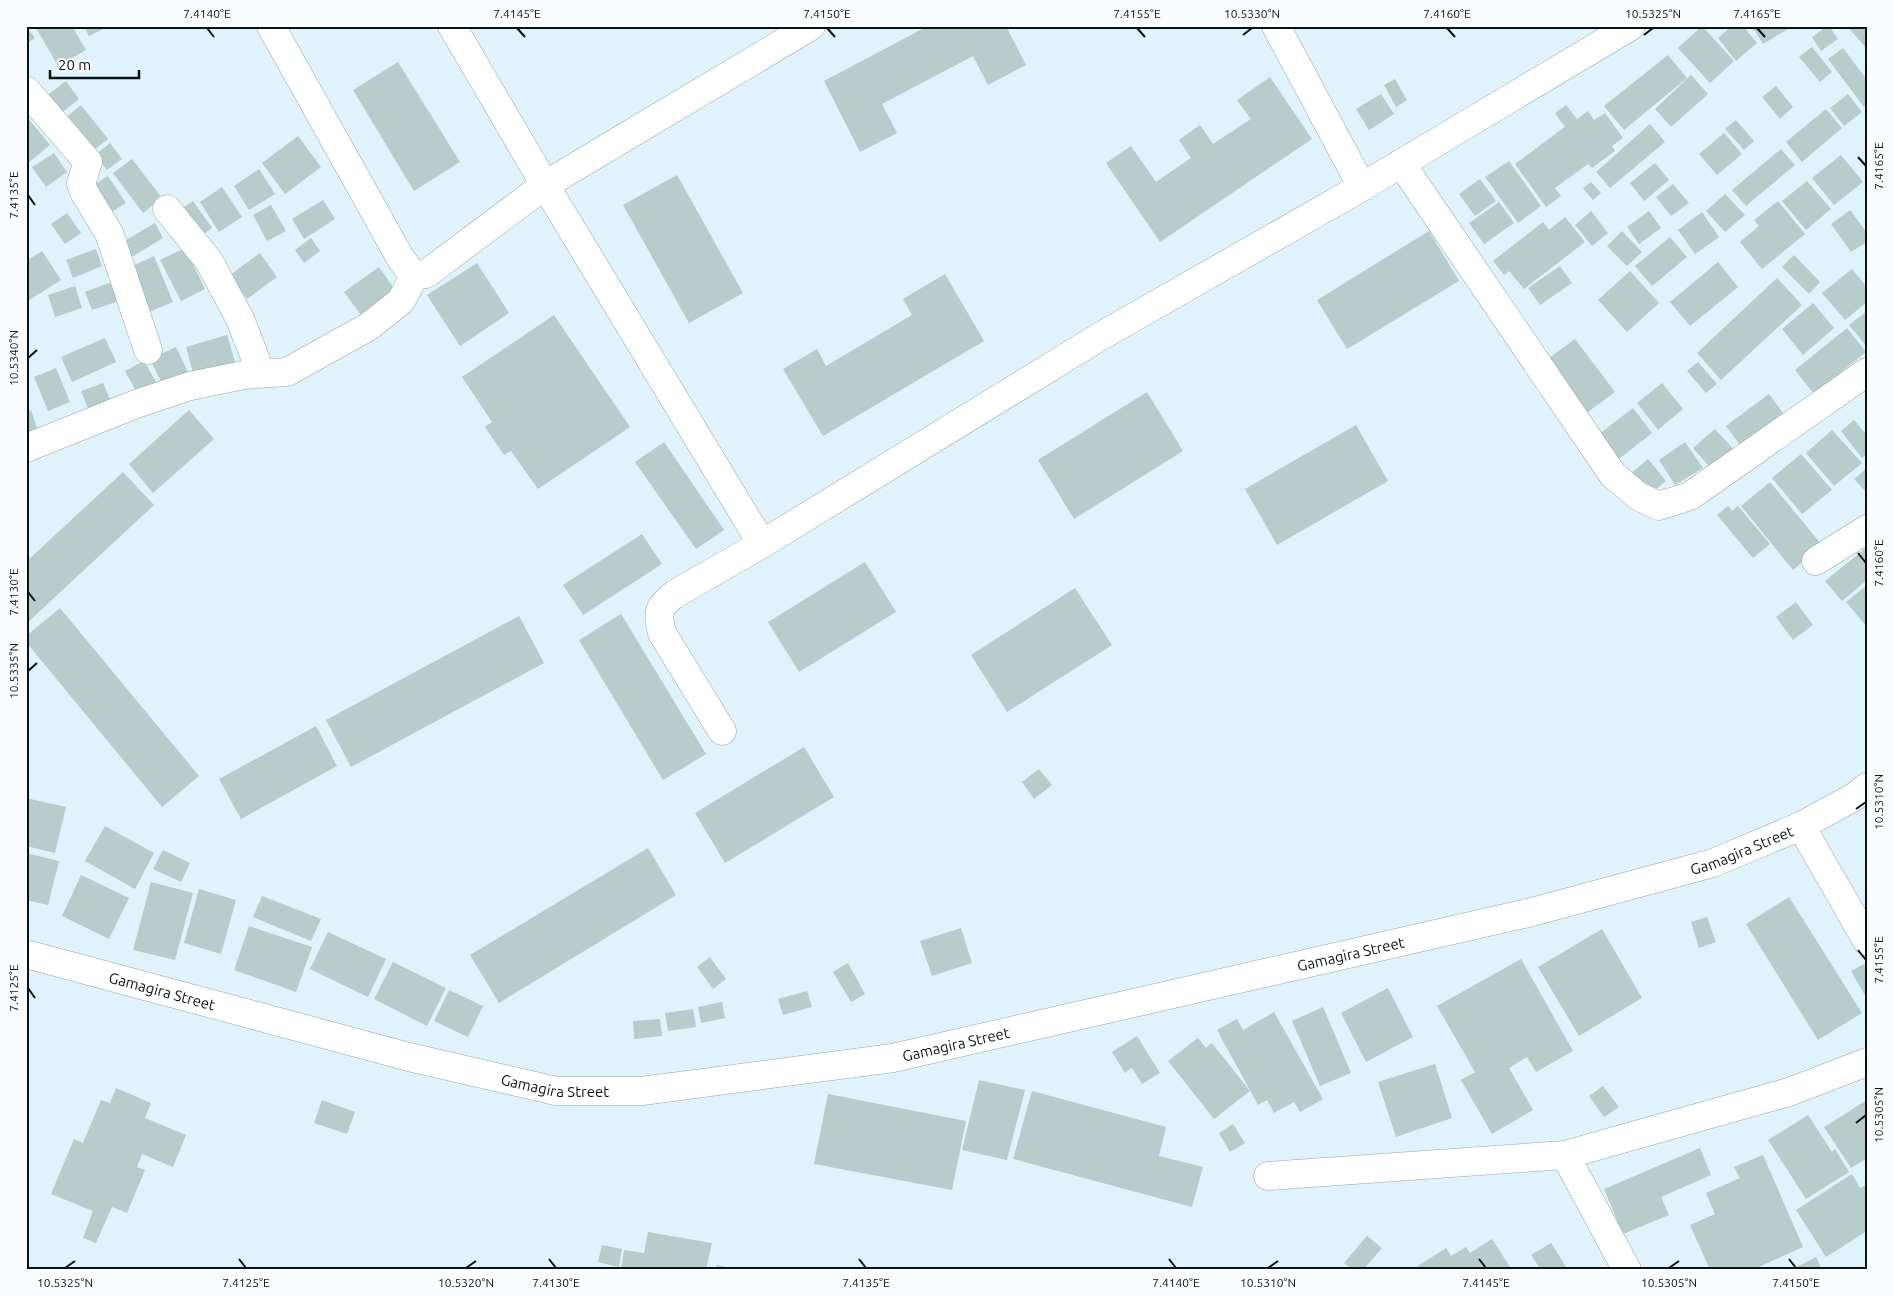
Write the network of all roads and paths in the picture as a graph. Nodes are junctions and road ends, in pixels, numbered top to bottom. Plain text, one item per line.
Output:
1 (271, 26) edge
2 (452, 26) edge
3 (811, 26) edge
4 (1276, 26) edge
5 (1631, 26) edge
6 (26, 90) edge
7 (1401, 163) junction
8 (545, 184) junction
9 (1362, 186) junction
10 (167, 209) dead end
11 (414, 276) junction
12 (148, 350) dead end
13 (1867, 372) edge
14 (260, 373) junction
15 (26, 448) edge
16 (1867, 529) edge
17 (762, 544) junction
18 (1816, 561) dead end
19 (722, 731) dead end
20 (1867, 787) edge
21 (1801, 826) junction
22 (1867, 941) edge
23 (26, 954) edge
24 (1867, 1062) edge
25 (1565, 1155) junction
26 (1268, 1176) dead end
27 (1627, 1270) edge

1 - 11 street
2 - 8 street
3 - 8 street
4 - 9 street
5 - 7 street
6 - 12 street
7 - 9 street
7 - 13 street
8 - 11 street
8 - 17 street
9 - 17 street
10 - 14 street
11 - 14 street
14 - 15 street
16 - 18 street
17 - 19 street
20 - 21 street, Gamagira Street
21 - 22 street
21 - 23 street, Gamagira Street
24 - 25 street
25 - 26 street
25 - 27 street

